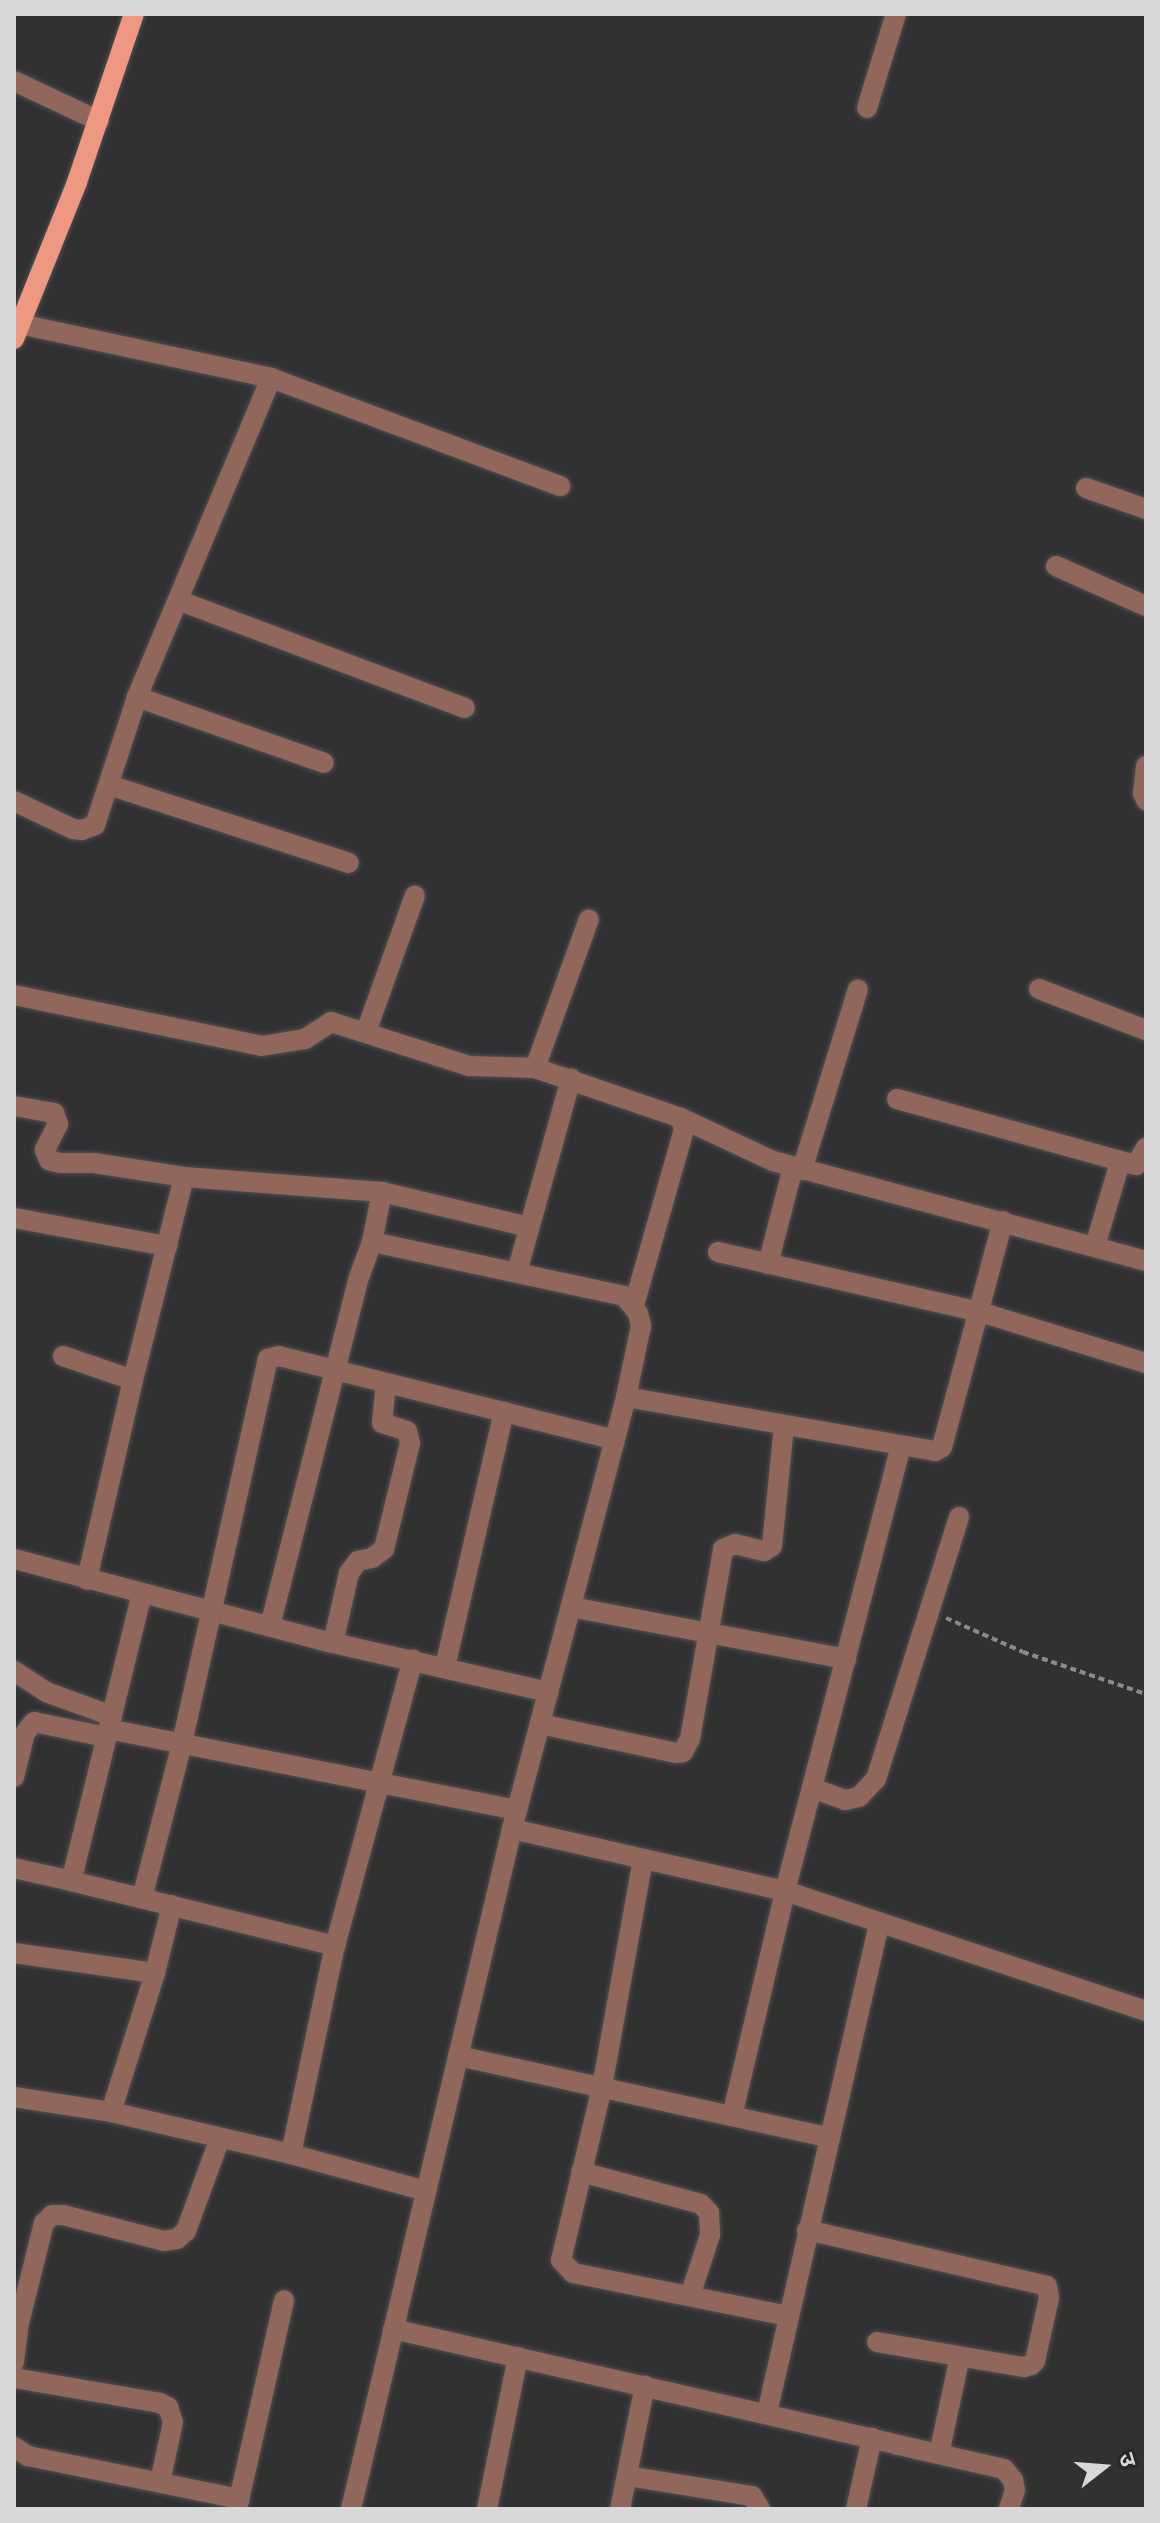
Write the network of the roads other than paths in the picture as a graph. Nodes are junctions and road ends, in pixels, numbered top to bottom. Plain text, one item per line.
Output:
1 (134, 14) edge
2 (896, 14) edge
3 (14, 81) edge
4 (867, 108) dead end
5 (99, 121) junction
6 (17, 331) edge
7 (271, 378) junction
8 (560, 486) dead end
9 (1086, 488) dead end
10 (1146, 509) edge
11 (1056, 566) dead end
12 (180, 601) junction
13 (1146, 606) edge
14 (137, 697) junction
15 (465, 708) dead end
16 (324, 763) dead end
17 (1146, 766) edge
18 (109, 785) junction
19 (1146, 800) edge
20 (14, 801) edge
21 (349, 863) dead end
22 (415, 895) dead end
23 (589, 919) dead end
24 (858, 989) dead end
25 (1039, 989) dead end
26 (14, 995) edge
27 (1146, 1030) edge
28 (366, 1032) junction
29 (535, 1068) junction
30 (571, 1078) junction
31 (897, 1099) dead end
32 (14, 1106) edge
33 (681, 1118) junction
34 (1146, 1148) edge
35 (1117, 1160) junction
36 (798, 1168) junction
37 (184, 1177) junction
38 (382, 1192) junction
39 (14, 1218) edge
40 (1003, 1221) junction
41 (529, 1227) junction
42 (372, 1242) junction
43 (167, 1246) junction
44 (1095, 1246) junction
45 (718, 1252) dead end
46 (1146, 1261) edge
47 (768, 1264) junction
48 (517, 1272) junction
49 (634, 1305) junction
50 (980, 1312) junction
51 (63, 1356) dead end
52 (1146, 1363) edge
53 (337, 1371) junction
54 (133, 1380) junction
55 (386, 1383) junction
56 (626, 1397) junction
57 (504, 1412) junction
58 (784, 1426) junction
59 (615, 1440) junction
60 (901, 1447) junction
61 (959, 1517) dead end
62 (14, 1559) edge
63 (87, 1580) junction
64 (142, 1593) junction
65 (571, 1607) junction
66 (212, 1610) junction
67 (270, 1626) junction
68 (706, 1634) junction
69 (333, 1643) junction
70 (413, 1659) junction
71 (846, 1659) junction
72 (445, 1667) junction
73 (14, 1671) edge
74 (548, 1692) junction
75 (540, 1724) junction
76 (109, 1727) junction
77 (182, 1743) junction
78 (14, 1777) edge
79 (378, 1782) junction
80 (812, 1788) junction
81 (514, 1819) junction
82 (643, 1859) junction
83 (14, 1868) edge
84 (71, 1881) junction
85 (785, 1891) junction
86 (142, 1898) junction
87 (172, 1905) junction
88 (879, 1924) junction
89 (335, 1946) junction
90 (14, 1953) edge
91 (155, 1973) junction
92 (1146, 2011) edge
93 (458, 2056) junction
94 (602, 2087) junction
95 (14, 2097) edge
96 (111, 2112) junction
97 (732, 2116) junction
98 (827, 2137) junction
99 (220, 2138) junction
100 (291, 2154) junction
101 (581, 2172) junction
102 (426, 2191) junction
103 (807, 2230) junction
104 (690, 2296) junction
105 (284, 2300) dead end
106 (788, 2316) junction
107 (16, 2326) edge
108 (393, 2329) junction
109 (877, 2342) dead end
110 (960, 2356) junction
111 (518, 2357) junction
112 (14, 2362) edge
113 (14, 2378) edge
114 (645, 2385) junction
115 (767, 2413) junction
116 (872, 2438) junction
117 (14, 2447) edge
118 (939, 2454) junction
119 (627, 2476) junction
120 (160, 2482) junction
121 (238, 2504) edge
122 (351, 2509) edge
123 (487, 2509) edge
124 (620, 2509) edge
125 (760, 2509) edge
126 (856, 2509) edge
127 (1009, 2509) edge

1 - 5 main road
2 - 4 street
3 - 5 street
5 - 6 main road
6 - 7 street
7 - 8 street
7 - 12 street
9 - 10 street
11 - 13 street
12 - 14 street
12 - 15 street
14 - 16 street
14 - 18 street
17 - 19 street
18 - 20 street
18 - 21 street
22 - 28 street
23 - 29 street
24 - 36 street
25 - 27 street
26 - 28 street
28 - 29 street
29 - 30 street
30 - 33 street
30 - 41 street
31 - 35 street
32 - 37 street
33 - 36 street
33 - 49 street
34 - 35 street
35 - 44 street
36 - 40 street
36 - 47 street
37 - 38 street
37 - 43 street
38 - 41 street
38 - 42 street
39 - 43 street
40 - 44 street
40 - 50 street
41 - 48 street
42 - 48 street
42 - 53 street
43 - 54 street
44 - 46 street
45 - 47 street
47 - 50 street
48 - 49 street
49 - 56 street
50 - 52 street
50 - 60 street
51 - 54 street
53 - 55 street
53 - 66 street
53 - 67 street
54 - 63 street
55 - 57 street
55 - 69 street
56 - 58 street
56 - 59 street
57 - 59 street
57 - 72 street
58 - 60 street
58 - 68 street
59 - 65 street
60 - 71 street
61 - 80 street
62 - 63 street
63 - 64 street
64 - 66 street
64 - 76 street
65 - 68 street
65 - 74 street
66 - 67 street
66 - 77 street
67 - 69 street
68 - 71 street
68 - 75 street
69 - 70 street
70 - 72 street
70 - 79 street
71 - 80 street
72 - 74 street
73 - 76 street
74 - 75 street
75 - 81 street
76 - 77 street
76 - 78 street
76 - 84 street
77 - 79 street
77 - 86 street
79 - 81 street
79 - 89 street
80 - 85 street
81 - 82 street
81 - 93 street
82 - 85 street
82 - 94 street
83 - 84 street
84 - 86 street
85 - 88 street
85 - 97 street
86 - 87 street
87 - 89 street
87 - 91 street
88 - 92 street
88 - 98 street
89 - 100 street
90 - 91 street
91 - 96 street
93 - 94 street
93 - 102 street
94 - 97 street
94 - 101 street
95 - 96 street
96 - 99 street
97 - 98 street
98 - 103 street
99 - 100 street
99 - 107 street
100 - 102 street
101 - 104 street
101 - 104 street
102 - 108 street
103 - 106 street
103 - 110 street
104 - 106 street
105 - 121 street
106 - 115 street
107 - 112 street
108 - 111 street
108 - 122 street
109 - 110 street
110 - 118 street
111 - 114 street
111 - 123 street
113 - 120 street
114 - 115 street
114 - 119 street
115 - 116 street
116 - 118 street
116 - 126 street
117 - 120 street
118 - 127 street
119 - 124 street
119 - 125 street
120 - 121 street

